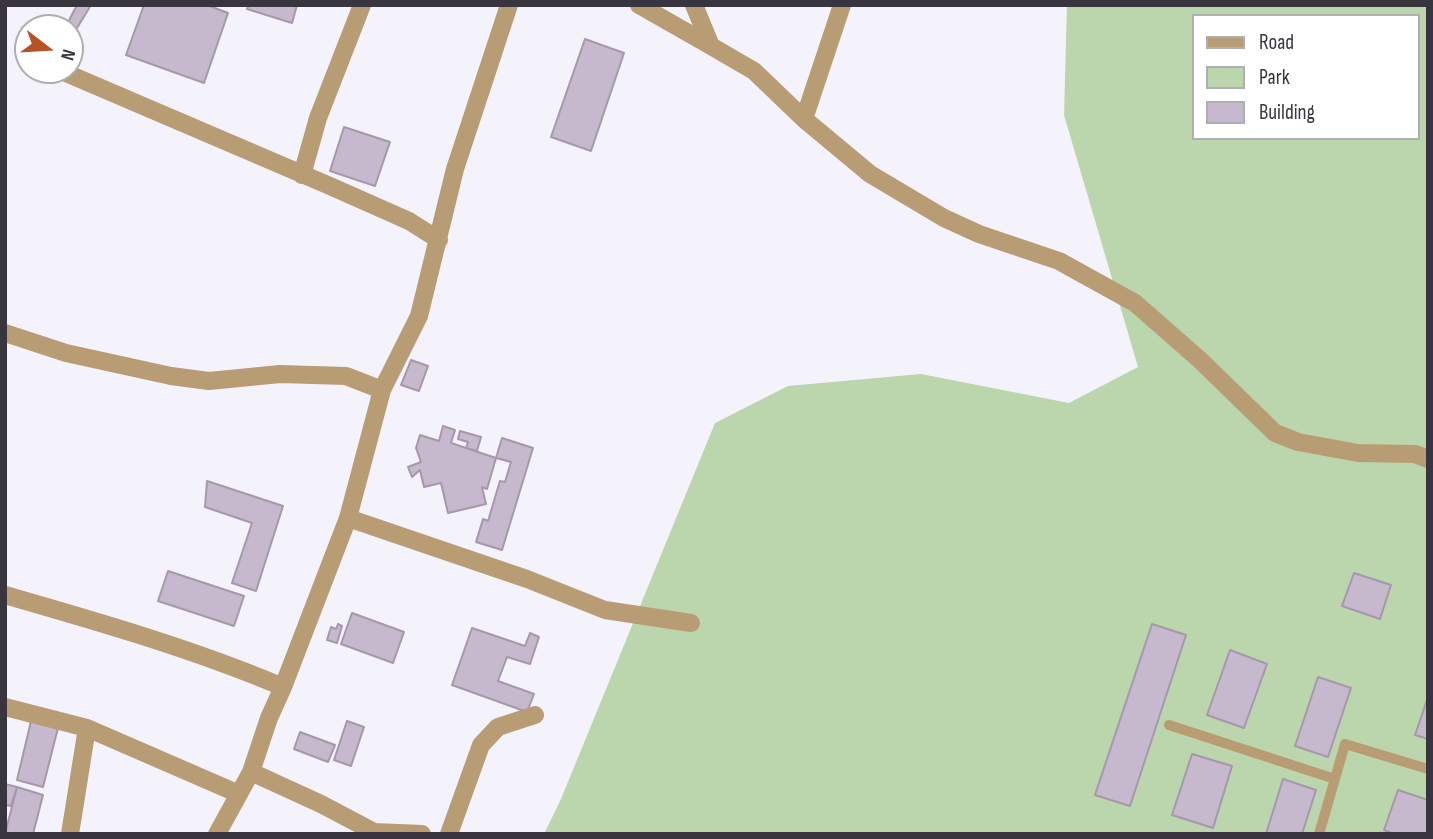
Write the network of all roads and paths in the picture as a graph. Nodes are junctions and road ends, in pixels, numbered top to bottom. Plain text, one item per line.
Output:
1 (362, 5) edge
2 (509, 5) edge
3 (639, 5) edge
4 (694, 5) edge
5 (842, 5) edge
6 (711, 46) junction
7 (84, 81) edge
8 (804, 120) junction
9 (302, 175) junction
10 (439, 240) junction
11 (5, 333) edge
12 (382, 390) junction
13 (1428, 459) edge
14 (348, 518) junction
15 (5, 595) edge
16 (691, 623) dead end
17 (283, 687) junction
18 (5, 707) edge
19 (535, 715) dead end
20 (1169, 725) dead end
21 (87, 728) junction
22 (1428, 769) edge
23 (251, 772) junction
24 (1335, 779) junction
25 (239, 794) junction
26 (374, 833) edge
27 (70, 834) edge
28 (217, 834) edge
29 (422, 834) edge
30 (449, 834) edge
31 (1319, 834) edge

1 - 9 street
2 - 10 street
3 - 6 street
4 - 6 street
5 - 8 street
6 - 8 street
7 - 9 street
8 - 13 street
9 - 10 street
10 - 12 street
11 - 12 street
12 - 14 street
14 - 16 street
14 - 17 street
15 - 17 street
17 - 23 street
18 - 21 street
19 - 30 street
20 - 24 lane
21 - 25 street
21 - 27 street
22 - 24 lane
23 - 25 street
23 - 26 street
24 - 31 lane
25 - 28 street
26 - 29 street

